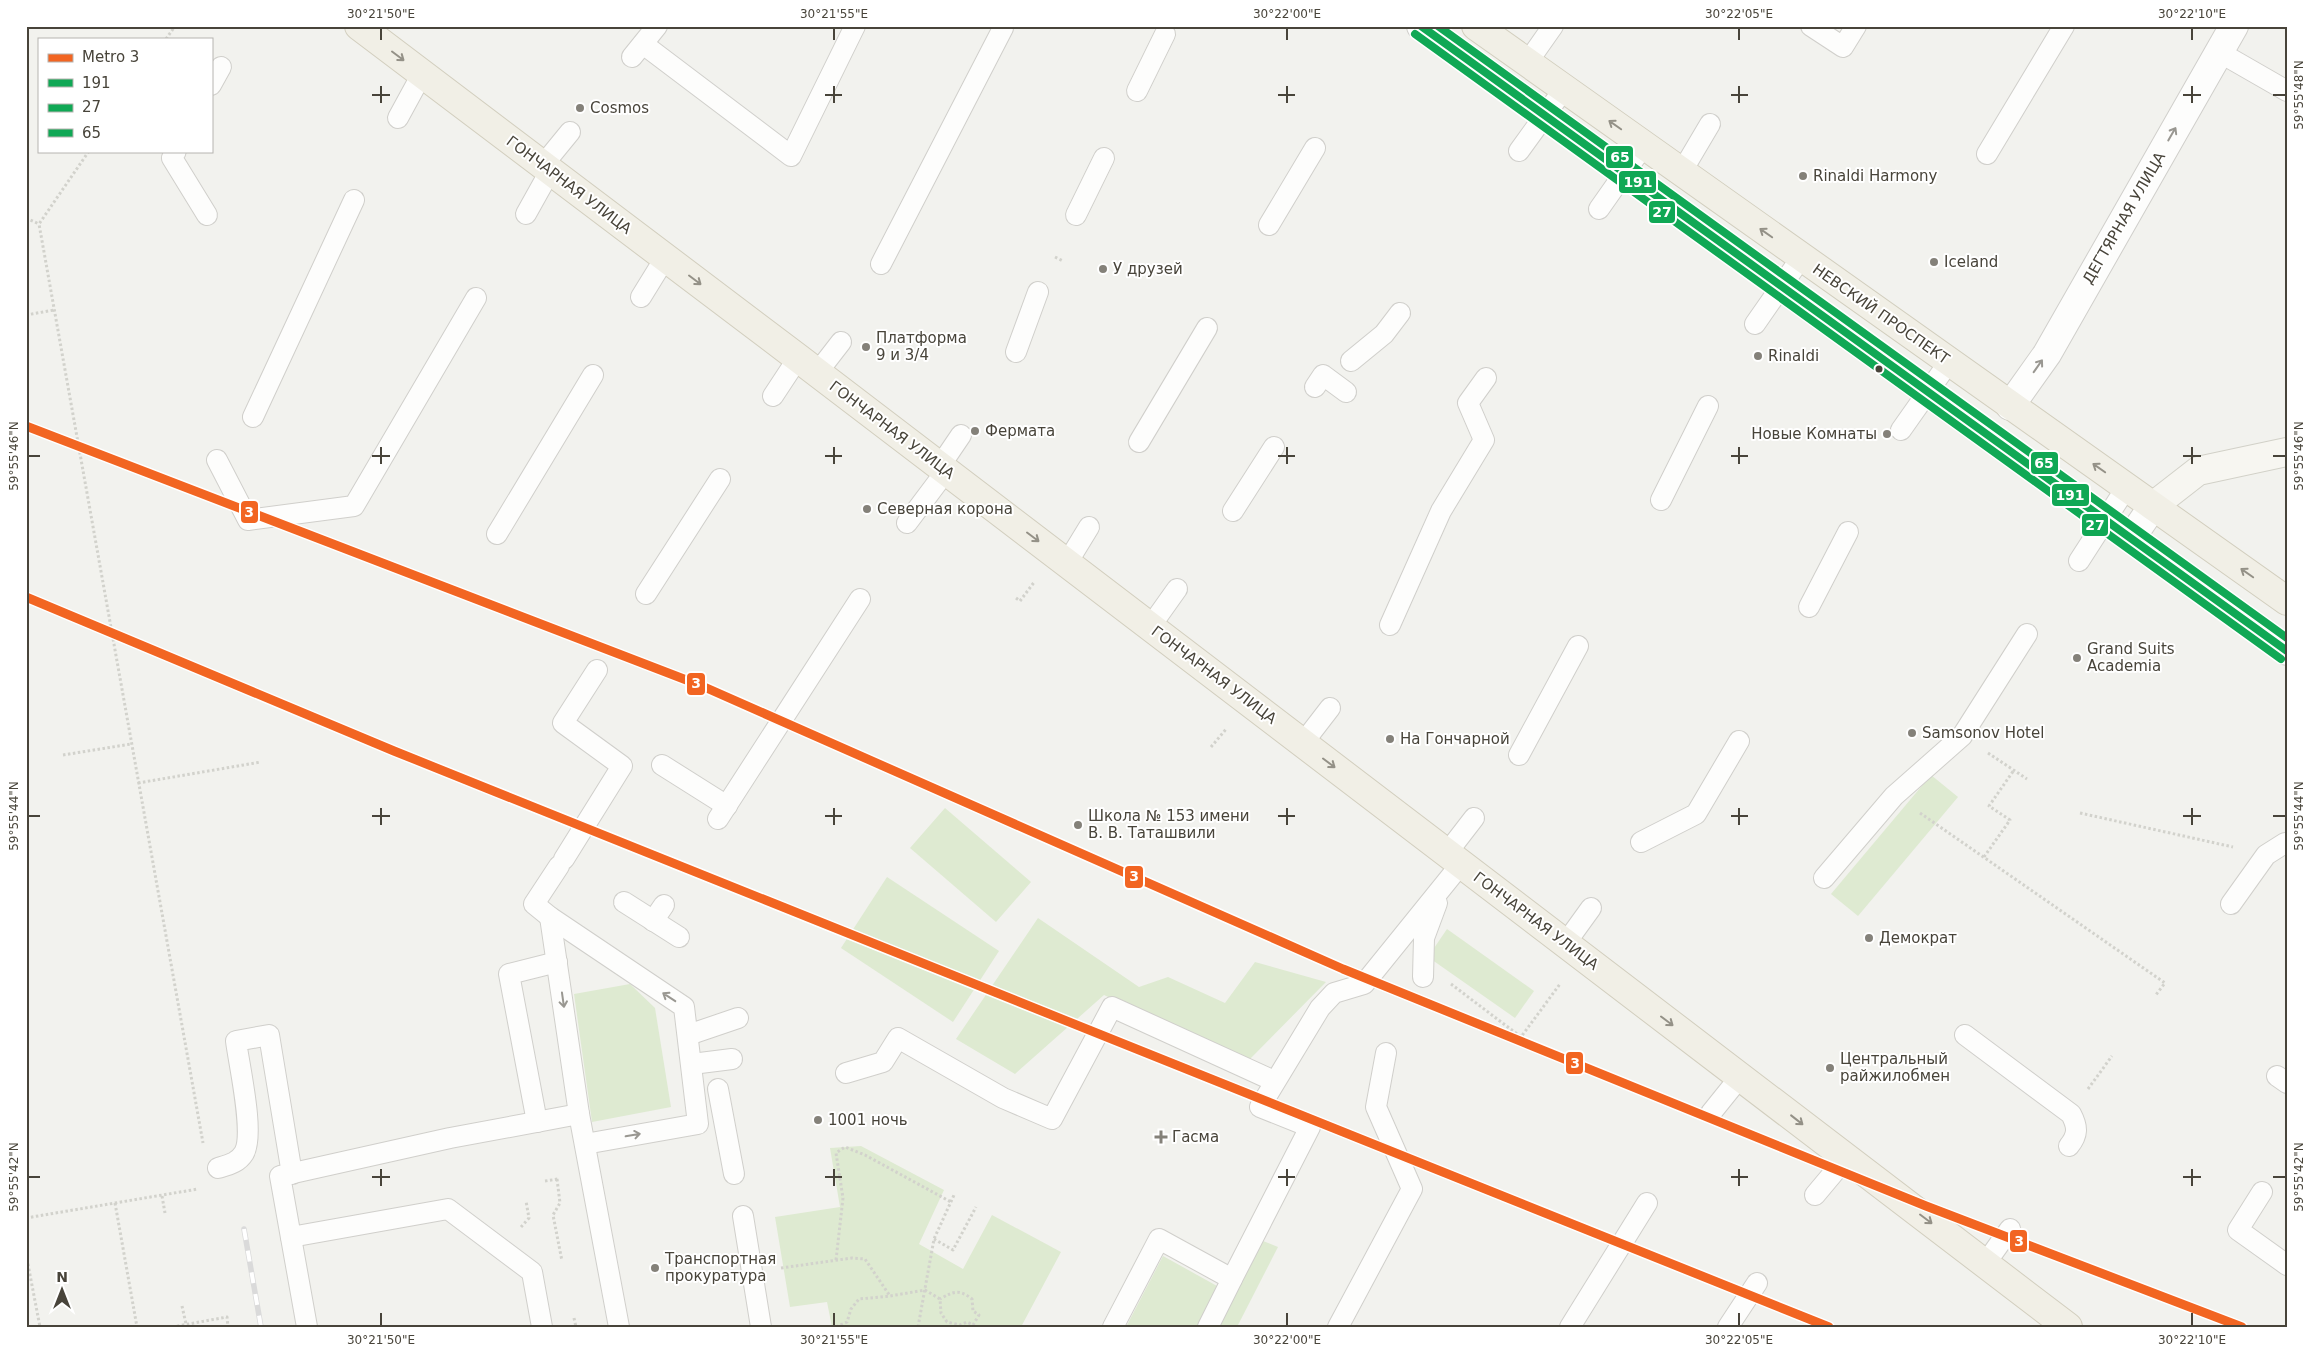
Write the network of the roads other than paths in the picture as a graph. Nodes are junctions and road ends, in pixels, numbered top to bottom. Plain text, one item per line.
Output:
1 (359, 26) edge
2 (657, 26) edge
3 (855, 26) edge
4 (1420, 26) edge
5 (1476, 26) edge
6 (1553, 26) edge
7 (1811, 26) edge
8 (1856, 26) edge
9 (2064, 26) edge
10 (2234, 26) edge
11 (1003, 28) dead end
12 (1165, 34) dead end
13 (2219, 52) junction
14 (1527, 63) junction
15 (221, 67) dead end
16 (422, 74) junction
17 (212, 83) edge
18 (1564, 89) junction
19 (1137, 91) dead end
20 (2287, 91) edge
21 (1545, 115) junction
22 (398, 118) dead end
23 (1710, 124) dead end
24 (570, 132) dead end
25 (1644, 145) junction
26 (1315, 148) dead end
27 (1519, 151) dead end
28 (175, 152) edge
29 (1987, 154) dead end
30 (1104, 158) dead end
31 (547, 168) junction
32 (1625, 173) junction
33 (1681, 173) junction
34 (354, 200) dead end
35 (1599, 209) dead end
36 (526, 214) dead end
37 (207, 215) dead end
38 (1076, 215) dead end
39 (1269, 224) dead end
40 (665, 258) junction
41 (1802, 258) junction
42 (881, 264) dead end
43 (1781, 286) junction
44 (1038, 292) dead end
45 (641, 297) dead end
46 (476, 298) dead end
47 (1400, 313) dead end
48 (1754, 324) dead end
49 (1207, 328) dead end
50 (841, 342) dead end
51 (1016, 352) dead end
52 (1351, 361) dead end
53 (1949, 362) junction
54 (808, 365) junction
55 (593, 375) dead end
56 (1486, 378) dead end
57 (1315, 387) dead end
58 (1346, 392) dead end
59 (1928, 392) junction
60 (774, 396) dead end
61 (1708, 406) dead end
62 (2010, 406) junction
63 (253, 417) dead end
64 (1901, 430) dead end
65 (961, 435) dead end
66 (1139, 442) dead end
67 (1274, 447) dead end
68 (2287, 452) edge
69 (217, 460) dead end
70 (943, 468) junction
71 (720, 478) dead end
72 (2126, 488) junction
73 (1661, 500) dead end
74 (2153, 506) junction
75 (1233, 511) dead end
76 (2105, 520) junction
77 (907, 523) dead end
78 (1089, 527) dead end
79 (1848, 532) dead end
80 (497, 534) dead end
81 (2131, 538) junction
82 (2079, 561) dead end
83 (1067, 563) junction
84 (1177, 589) dead end
85 (646, 594) dead end
86 (860, 599) dead end
87 (2287, 601) edge
88 (1809, 607) dead end
89 (1390, 625) dead end
90 (1150, 627) junction
91 (2027, 634) dead end
92 (1578, 646) dead end
93 (2287, 651) edge
94 (597, 670) dead end
95 (1330, 708) dead end
96 (1739, 741) dead end
97 (1303, 743) junction
98 (1519, 755) dead end
99 (662, 765) dead end
100 (1474, 818) dead end
101 (1641, 842) dead end
102 (2285, 843) dead end
103 (1454, 858) junction
104 (1824, 878) dead end
105 (1442, 889) junction
106 (624, 902) dead end
107 (2230, 904) dead end
108 (1592, 908) dead end
109 (550, 917) junction
110 (679, 937) dead end
111 (1565, 944) junction
112 (557, 962) junction
113 (1423, 970) road end
114 (738, 1018) dead end
115 (688, 1035) junction
116 (1965, 1035) dead end
117 (1386, 1053) dead end
118 (732, 1059) dead end
119 (692, 1064) junction
120 (846, 1073) dead end
121 (1740, 1077) junction
122 (1274, 1081) junction
123 (718, 1089) dead end
124 (1711, 1113) dead end
125 (579, 1114) junction
126 (537, 1122) junction
127 (585, 1144) junction
128 (2069, 1146) dead end
129 (1846, 1158) junction
130 (218, 1168) dead end
131 (292, 1174) junction
132 (734, 1174) dead end
133 (2262, 1192) dead end
134 (1815, 1195) dead end
135 (1647, 1203) dead end
136 (744, 1216) dead end
137 (2010, 1229) dead end
138 (291, 1237) junction
139 (1985, 1264) junction
140 (2287, 1265) edge
141 (1232, 1279) junction
142 (1757, 1283) dead end
143 (307, 1327) edge
144 (542, 1327) edge
145 (619, 1327) edge
146 (761, 1327) edge
147 (1114, 1327) edge
148 (1208, 1327) edge
149 (1338, 1327) edge
150 (1570, 1327) edge
151 (1728, 1327) edge
152 (2068, 1327) edge

1 -> 16 main road, ГОНЧАРНАЯ УЛИЦА
2 - 3 lane
4 - 21 street
5 - 14 main road, НЕВСКИЙ ПРОСПЕКТ
6 - 14 lane
7 - 8 lane
9 - 29 lane
10 - 13 street, ДЕГТЯРНАЯ УЛИЦА
11 - 42 lane
12 - 19 lane
13 - 20 lane
62 -> 13 street, ДЕГТЯРНАЯ УЛИЦА
14 - 18 main road, НЕВСКИЙ ПРОСПЕКТ
15 - 17 lane
16 - 22 lane
16 - 31 main road, ГОНЧАРНАЯ УЛИЦА
18 - 21 lane
25 -> 18 main road, НЕВСКИЙ ПРОСПЕКТ
21 - 27 lane
21 - 32 street
23 - 33 lane
24 - 31 lane
25 - 32 lane
25 - 33 main road, НЕВСКИЙ ПРОСПЕКТ
26 - 39 lane
28 - 37 lane
30 - 38 lane
31 - 36 lane
31 - 40 main road, ГОНЧАРНАЯ УЛИЦА
32 - 35 lane
32 - 43 street
41 -> 33 main road, НЕВСКИЙ ПРОСПЕКТ
34 - 63 lane
40 - 45 lane
40 -> 54 main road, ГОНЧАРНАЯ УЛИЦА
41 - 43 lane
41 - 53 main road, НЕВСКИЙ ПРОСПЕКТ
43 - 48 lane
43 - 59 street
44 - 51 lane
46 - 69 lane
47 - 52 lane
49 - 66 lane
50 - 54 lane
53 - 59 lane
53 - 62 main road, НЕВСКИЙ ПРОСПЕКТ
54 - 60 lane
54 - 70 main road, ГОНЧАРНАЯ УЛИЦА
55 - 80 lane
56 - 89 lane
57 - 58 lane
59 - 64 lane
59 - 76 street
61 - 73 lane
72 -> 62 main road, НЕВСКИЙ ПРОСПЕКТ
65 - 70 lane
67 - 75 lane
68 - 74 street
70 - 77 lane
70 -> 83 main road, ГОНЧАРНАЯ УЛИЦА
71 - 85 lane
72 - 74 main road, НЕВСКИЙ ПРОСПЕКТ
72 - 76 lane
74 - 81 street
87 -> 74 main road, НЕВСКИЙ ПРОСПЕКТ
76 - 81 street
76 - 82 lane
78 - 83 lane
79 - 88 lane
81 - 93 street
83 - 90 main road, ГОНЧАРНАЯ УЛИЦА
84 - 90 lane
86 - 99 lane
90 - 97 main road, ГОНЧАРНАЯ УЛИЦА
91 - 104 lane
92 - 98 lane
94 - 109 lane
95 - 97 lane
96 - 101 lane
97 -> 103 main road, ГОНЧАРНАЯ УЛИЦА
100 - 103 lane
102 - 107 lane
103 - 105 lane
103 - 111 main road, ГОНЧАРНАЯ УЛИЦА
105 - 113 lane
105 - 122 lane
106 - 110 lane
108 - 111 lane
109 - 112 lane
115 -> 109 lane
111 -> 121 main road, ГОНЧАРНАЯ УЛИЦА
112 -> 125 lane
112 - 126 lane
114 - 115 lane
115 - 119 lane
116 - 128 lane
117 - 149 lane
118 - 119 lane
127 -> 119 lane
120 - 122 lane
121 - 124 lane
121 -> 129 main road, ГОНЧАРНАЯ УЛИЦА
122 - 141 lane
123 - 132 lane
125 - 126 lane
125 - 127 lane
126 - 131 lane
127 - 145 lane
129 - 134 lane
129 -> 139 main road, ГОНЧАРНАЯ УЛИЦА
130 - 131 lane
131 - 138 lane
133 - 140 lane
135 - 150 lane
136 - 146 lane
137 - 139 lane
138 - 143 lane
138 - 144 lane
139 - 152 main road, ГОНЧАРНАЯ УЛИЦА
141 - 147 lane
141 - 148 lane
142 - 151 lane

